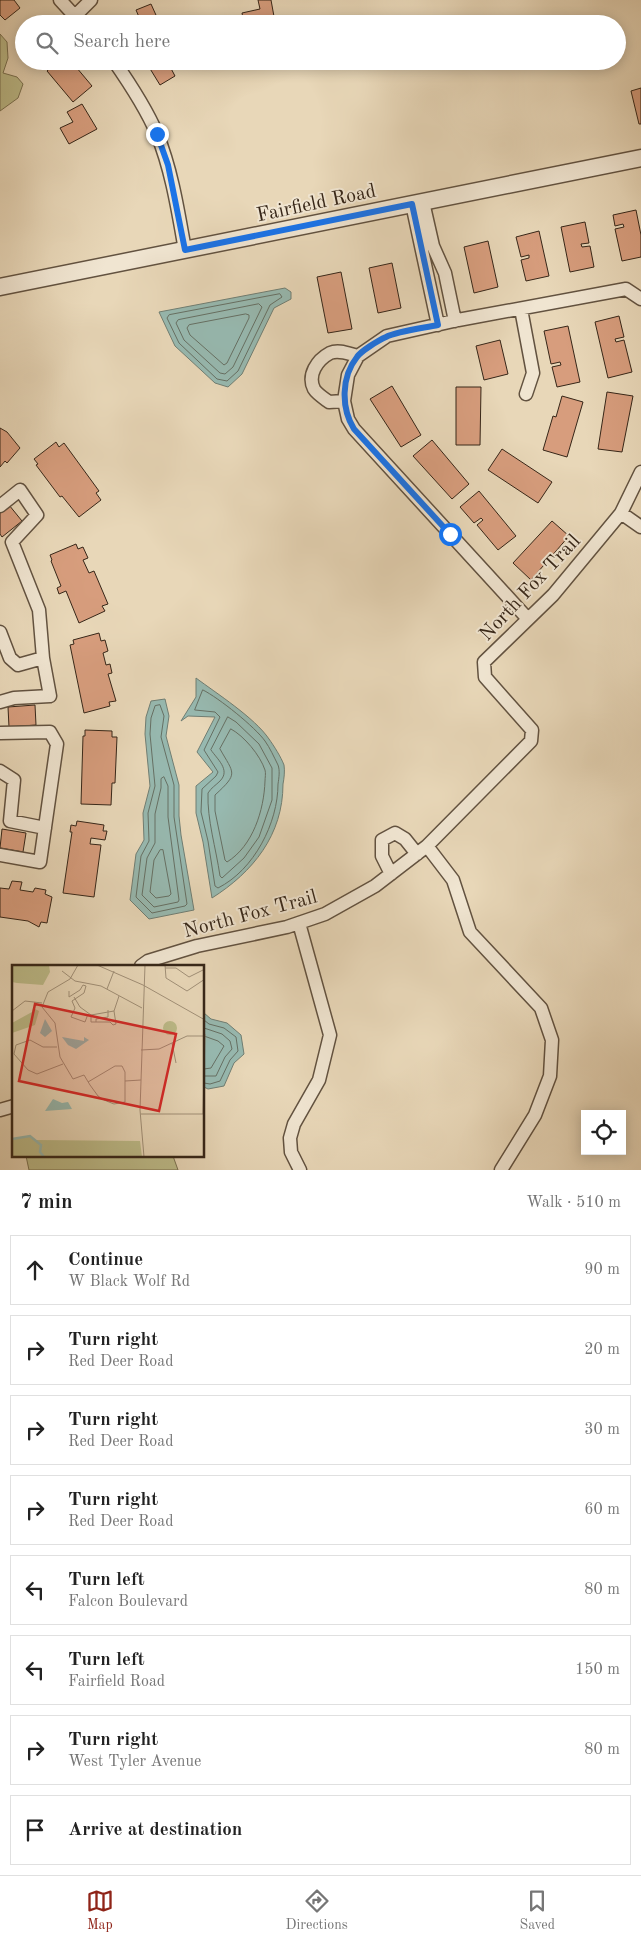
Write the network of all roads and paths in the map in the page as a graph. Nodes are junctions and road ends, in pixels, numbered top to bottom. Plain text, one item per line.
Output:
1 (60, 0) edge
2 (90, 0) edge
3 (74, 15) edge
4 (81, 15) edge
5 (120, 70) edge
6 (641, 158) edge
7 (418, 203) junction
8 (185, 250) junction
9 (0, 287) edge
10 (641, 299) edge
11 (521, 309) junction
12 (455, 321) junction
13 (435, 326) junction
14 (358, 356) junction
15 (526, 394) dead end
16 (344, 401) junction
17 (641, 472) edge
18 (0, 506) edge
19 (621, 513) junction
20 (641, 527) edge
21 (528, 619) junction
22 (0, 632) edge
23 (43, 658) junction
24 (0, 702) edge
25 (0, 734) edge
26 (0, 771) edge
27 (45, 828) junction
28 (422, 850) junction
29 (0, 855) edge
30 (391, 874) junction
31 (299, 923) junction
32 (143, 965) edge
33 (300, 1170) edge
34 (501, 1170) edge

1 - 3 street
2 - 4 street
5 - 8 street
6 - 7 street, Fairfield Road
7 - 8 street, Fairfield Road
7 - 12 street
7 - 13 street
8 - 9 street, Fairfield Road
10 - 11 street
11 - 12 street
11 - 15 street
12 - 13 street
13 - 14 street
14 - 16 street
14 - 16 street
16 - 21 street
17 - 19 street, North Fox Trail
18 - 23 street
19 - 20 street
19 - 21 street, North Fox Trail
21 - 28 street, North Fox Trail
22 - 23 street
23 - 24 street
25 - 27 street
26 - 27 street
27 - 29 street
28 - 30 street, North Fox Trail
28 - 30 street
28 - 34 street
30 - 31 street, North Fox Trail
31 - 32 street, North Fox Trail
31 - 33 street

